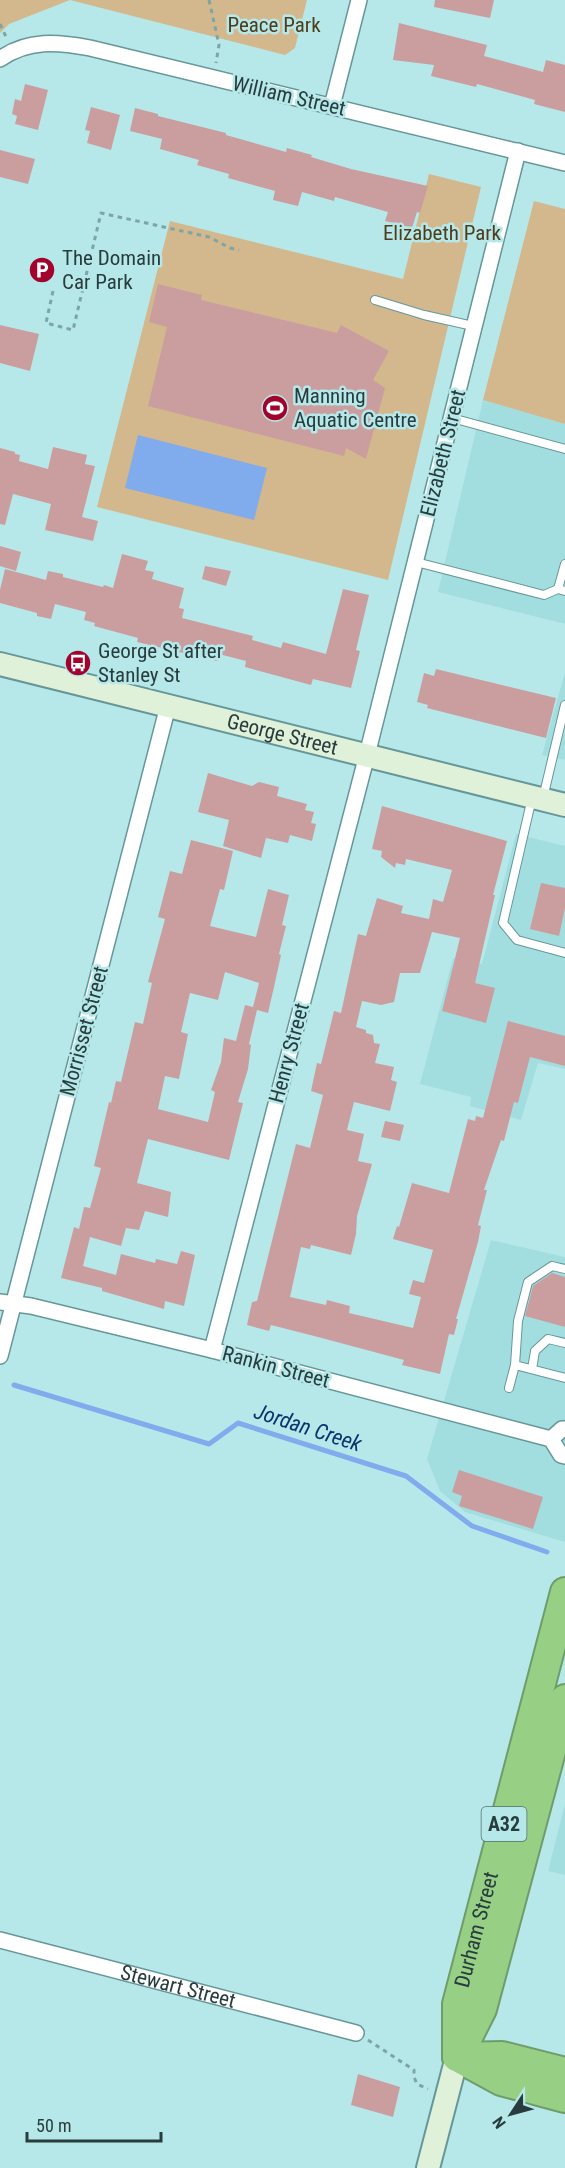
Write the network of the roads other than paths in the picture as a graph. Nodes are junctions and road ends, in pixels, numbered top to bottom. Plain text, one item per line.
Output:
1 (359, 0) edge
2 (6, 54) edge
3 (332, 106) junction
4 (518, 151) junction
5 (565, 163) edge
6 (375, 300) dead end
7 (473, 326) junction
8 (452, 418) junction
9 (565, 448) edge
10 (416, 562) junction
11 (565, 564) edge
12 (562, 590) edge
13 (0, 664) edge
14 (565, 705) edge
15 (168, 706) junction
16 (367, 755) junction
17 (538, 798) junction
18 (565, 805) edge
19 (565, 953) edge
20 (565, 1269) edge
21 (7, 1303) edge
22 (565, 1343) edge
23 (212, 1350) junction
24 (0, 1356) edge
25 (515, 1365) junction
26 (532, 1369) junction
27 (565, 1378) edge
28 (509, 1389) dead end
29 (565, 1429) edge
30 (551, 1439) junction
31 (565, 1456) edge
32 (565, 1592) edge
33 (565, 1699) edge
34 (0, 1940) edge
35 (356, 2033) road end
36 (457, 2057) junction
37 (565, 2072) edge
38 (565, 2098) edge
39 (428, 2168) edge

1 - 3 street
2 - 3 street, William Street
3 - 4 street, William Street
4 - 5 street, William Street
4 - 7 street, Elizabeth Street
6 - 7 lane
7 - 8 street, Elizabeth Street
8 - 9 lane
8 - 10 street, Elizabeth Street
10 - 12 lane
10 - 16 street, Elizabeth Street
11 - 12 lane
13 - 15 main road, George Street
14 - 17 lane
15 - 16 main road, George Street
15 - 21 street, Morrisset Street
16 - 17 main road, George Street
16 - 23 street, Henry Street
17 - 18 main road, George Street
17 - 19 lane
20 - 25 lane
21 - 23 street, Rankin Street
21 - 24 street, Morrisset Street
22 - 26 lane
23 - 30 street, Rankin Street
25 - 26 lane
25 - 28 lane
26 - 27 lane
29 - 30 street
30 - 31 street
32 - 36 highway, Durham Street / A32
33 - 36 highway, Durham Street / A32
34 - 35 street, Stewart Street
36 - 37 highway
36 - 38 highway
36 - 39 main road, Durham Street

